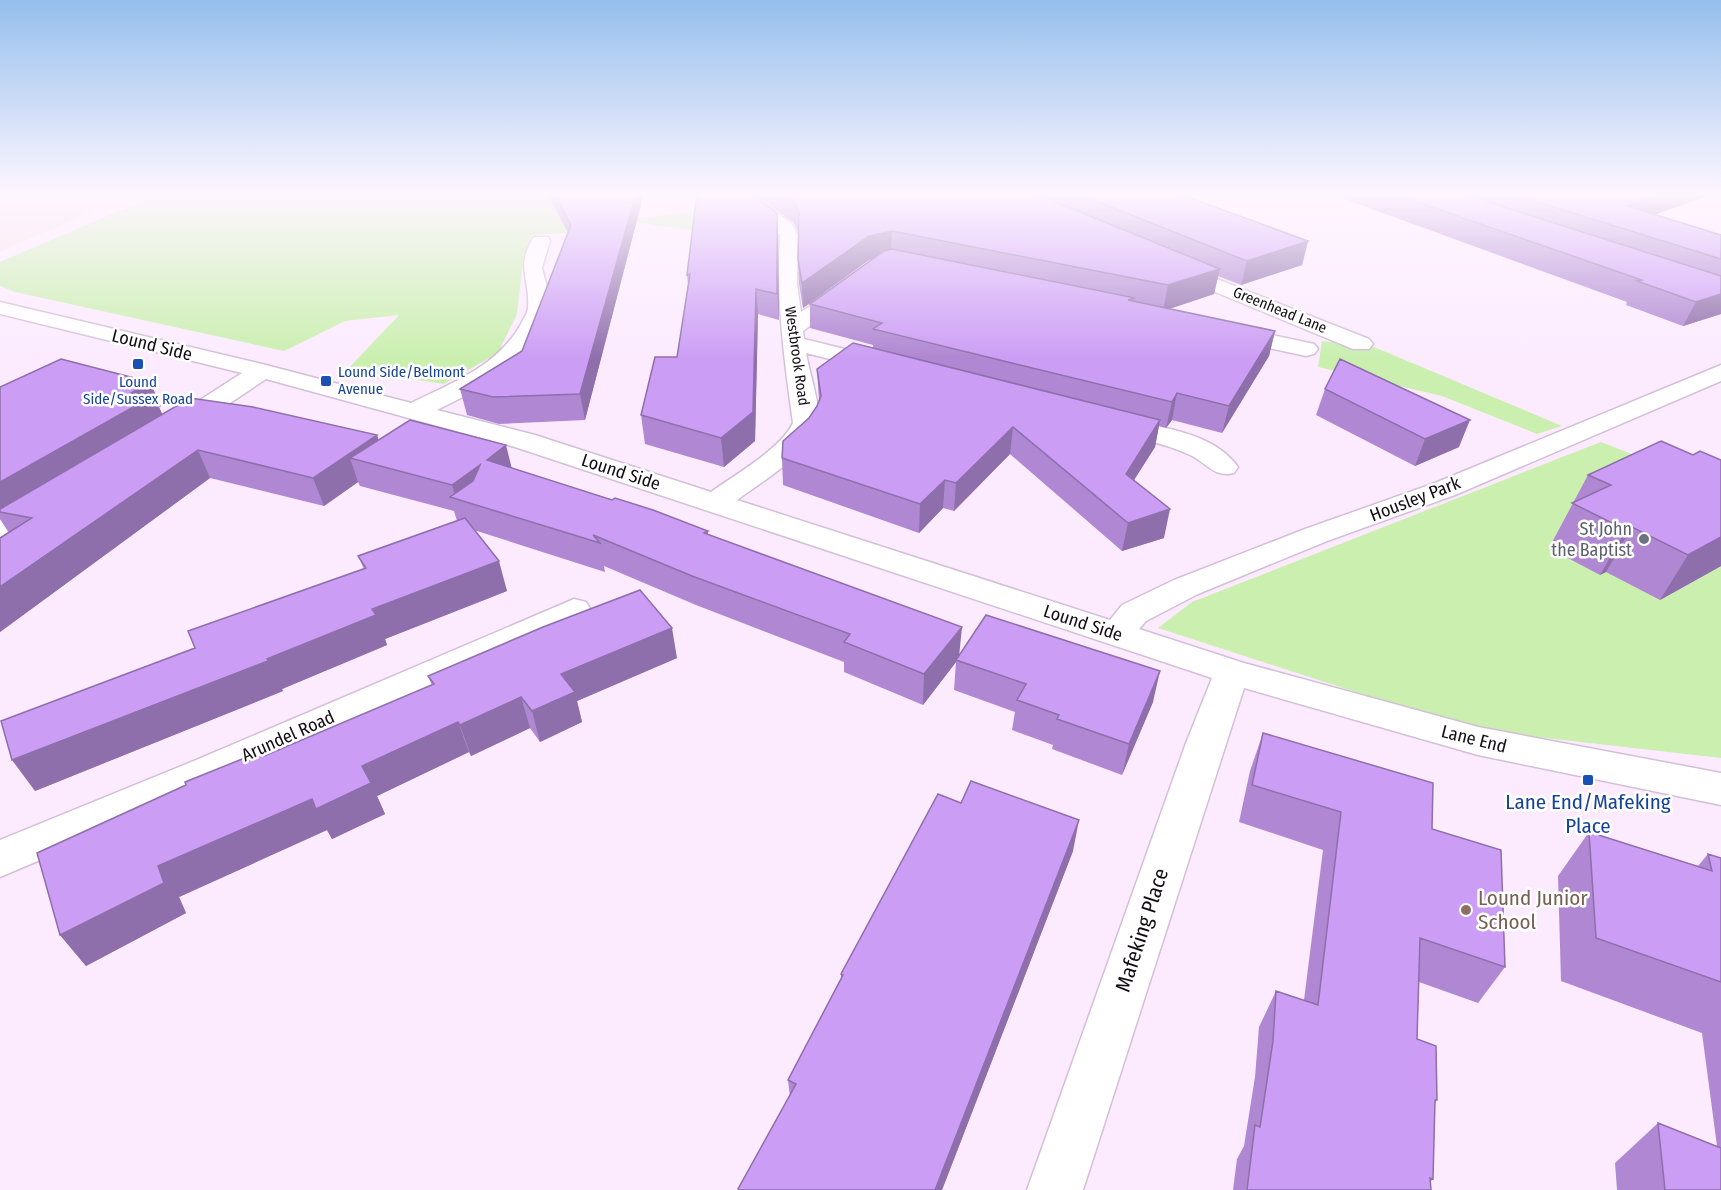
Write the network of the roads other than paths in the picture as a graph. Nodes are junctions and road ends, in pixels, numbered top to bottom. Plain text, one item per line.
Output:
1 (538, 249) edge
2 (788, 249) edge
3 (1157, 261) edge
4 (858, 281) edge
5 (0, 308) edge
6 (1212, 330) edge
7 (792, 336) junction
8 (1361, 344) dead end
9 (1306, 349) dead end
10 (262, 371) junction
11 (908, 372) edge
12 (1721, 372) edge
13 (414, 411) junction
14 (1093, 420) edge
15 (155, 441) edge
16 (1224, 467) dead end
17 (68, 493) edge
18 (716, 502) junction
19 (0, 533) edge
20 (574, 610) dead end
21 (1117, 634) junction
22 (1232, 672) junction
23 (1721, 789) edge
24 (0, 859) edge
25 (1055, 1190) edge

1 - 13 street
2 - 7 street, Westbrook Road
3 - 8 street, Greenhead Lane
4 - 7 street
5 - 10 street, Lound Side
6 - 9 street
7 - 11 street
7 - 18 street, Westbrook Road
10 - 13 street, Lound Side
10 - 15 street
12 - 21 street, Housley Park
13 - 18 street, Lound Side
14 - 16 street
17 - 19 street
18 - 21 street, Lound Side
20 - 24 street, Arundel Road
21 - 22 street, Lound Side
22 - 23 street, Lane End
22 - 25 street, Mafeking Place

